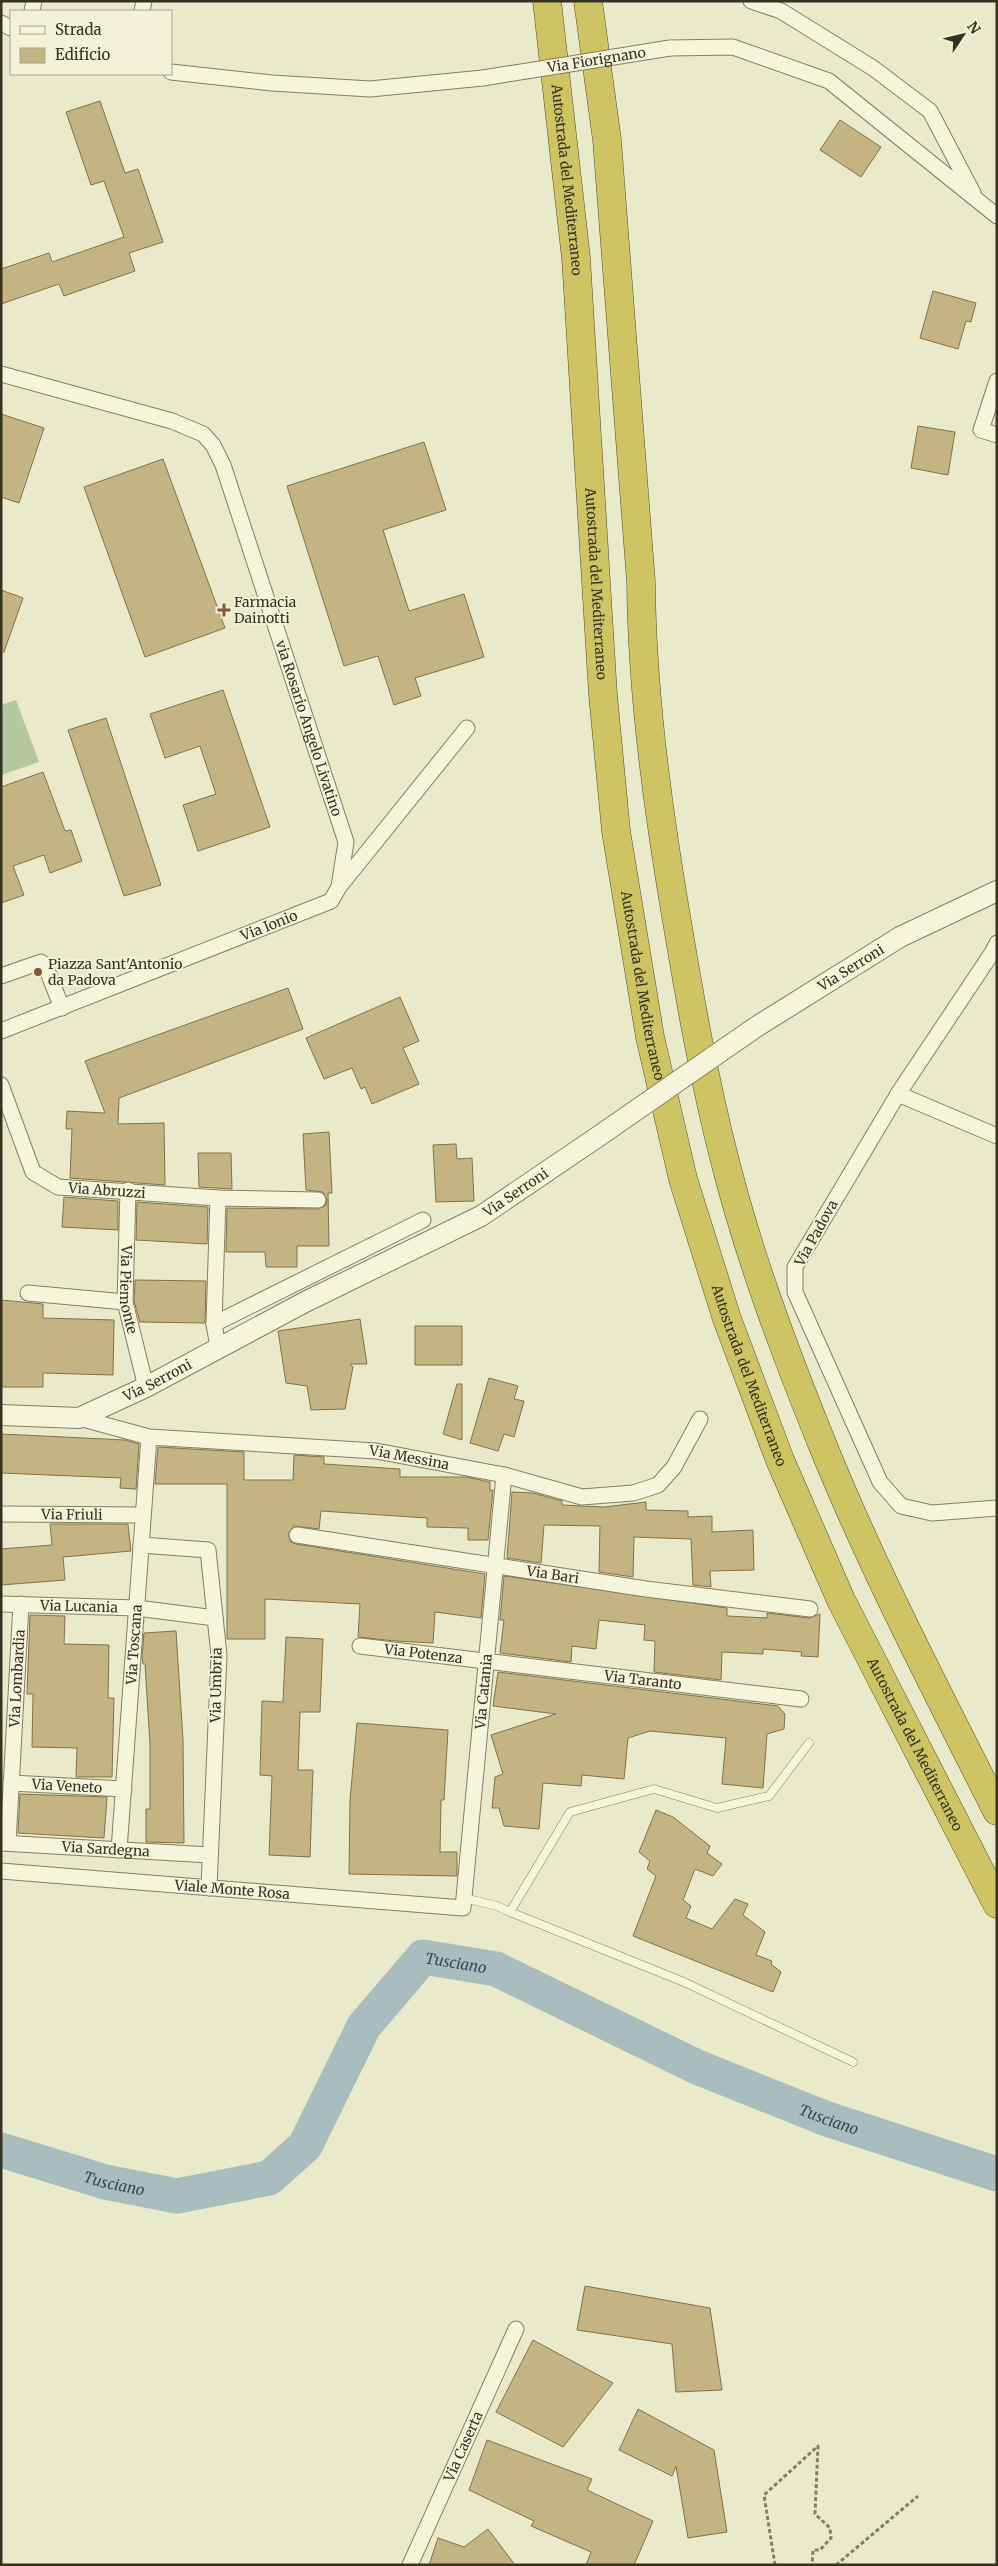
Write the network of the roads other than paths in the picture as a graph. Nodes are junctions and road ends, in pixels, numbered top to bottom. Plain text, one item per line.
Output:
1 (588, 1) edge
2 (751, 1) edge
3 (547, 4) edge
4 (172, 72) edge
5 (976, 199) junction
6 (997, 216) edge
7 (1, 374) edge
8 (997, 381) edge
9 (997, 435) edge
10 (467, 728) dead end
11 (339, 887) junction
12 (997, 891) edge
13 (997, 943) edge
14 (1, 976) edge
15 (62, 1008) junction
16 (1, 1031) edge
17 (1, 1085) edge
18 (898, 1094) junction
19 (997, 1136) edge
20 (128, 1190) junction
21 (218, 1198) junction
22 (318, 1200) dead end
23 (423, 1220) dead end
24 (28, 1293) dead end
25 (125, 1302) junction
26 (214, 1324) junction
27 (218, 1347) junction
28 (146, 1387) junction
29 (1, 1415) edge
30 (79, 1418) junction
31 (700, 1419) dead end
32 (149, 1437) junction
33 (504, 1475) junction
34 (997, 1508) edge
35 (1, 1514) edge
36 (143, 1515) junction
37 (296, 1535) dead end
38 (141, 1545) junction
39 (496, 1565) junction
40 (1, 1604) edge
41 (21, 1604) junction
42 (137, 1608) junction
43 (810, 1609) dead end
44 (215, 1618) junction
45 (360, 1646) dead end
46 (486, 1661) junction
47 (800, 1699) dead end
48 (809, 1743) dead end
49 (12, 1783) junction
50 (124, 1789) junction
51 (997, 1810) edge
52 (5, 1843) edge
53 (119, 1850) junction
54 (210, 1855) junction
55 (1, 1872) edge
56 (209, 1888) junction
57 (464, 1903) junction
58 (997, 1904) edge
59 (510, 1912) junction
60 (853, 2062) dead end
61 (516, 2329) dead end
62 (410, 2565) edge

1 - 51 highway
2 - 5 street, Via Fiorignano
3 - 58 highway, Autostrada del Mediterraneo
4 - 5 street, Via Fiorignano, bridge
5 - 6 street, Via Fiorignano
7 - 11 street, via Rosario Angelo Livatino
8 - 9 street
10 - 11 street, Via Ionio
11 - 15 street, Via Ionio
12 - 27 street, Via Serroni, bridge
13 - 18 street, Via Padova
14 - 15 street
15 - 16 street, Via Ionio
17 - 20 street, Via Abruzzi
18 - 19 street
18 - 34 street, Via Padova
20 - 21 street, Via Abruzzi
20 - 25 street, Via Piemonte
21 - 22 street, Via Abruzzi
21 - 26 street
23 - 26 street
24 - 25 street
25 - 28 street, Via Piemonte
26 - 27 street
27 - 28 street, Via Serroni
28 - 30 street, Via Serroni
29 - 30 street, Via Serroni
30 - 32 street, Via Messina
31 - 33 street, Via Messina
32 - 33 street, Via Messina
32 - 36 street, Via Toscana
33 - 39 street, Via Catania
35 - 36 street, Via Friuli
36 - 38 street, Via Toscana
37 - 39 street, Via Bari
38 - 42 street, Via Toscana
38 - 44 street, Via Umbria
39 - 43 street, Via Bari
39 - 46 street, Via Catania
40 - 41 street, Via Lucania
41 - 42 street, Via Lucania
41 - 49 street, Via Lombardia
42 - 44 street, Via Lucania
42 - 50 street, Via Toscana
44 - 54 street, Via Umbria
45 - 46 street, Via Potenza
46 - 47 street, Via Taranto
46 - 57 street, Via Catania
48 - 59 lane
49 - 50 street, Via Veneto
49 - 52 street, Via Lombardia
50 - 53 street, Via Toscana
52 - 53 street, Via Sardegna
53 - 54 street, Via Sardegna
54 - 56 street, Via Umbria
55 - 56 street, Viale Monte Rosa
56 - 57 street, Viale Monte Rosa
57 - 59 lane
59 - 60 lane
61 - 62 street, Via Caserta

